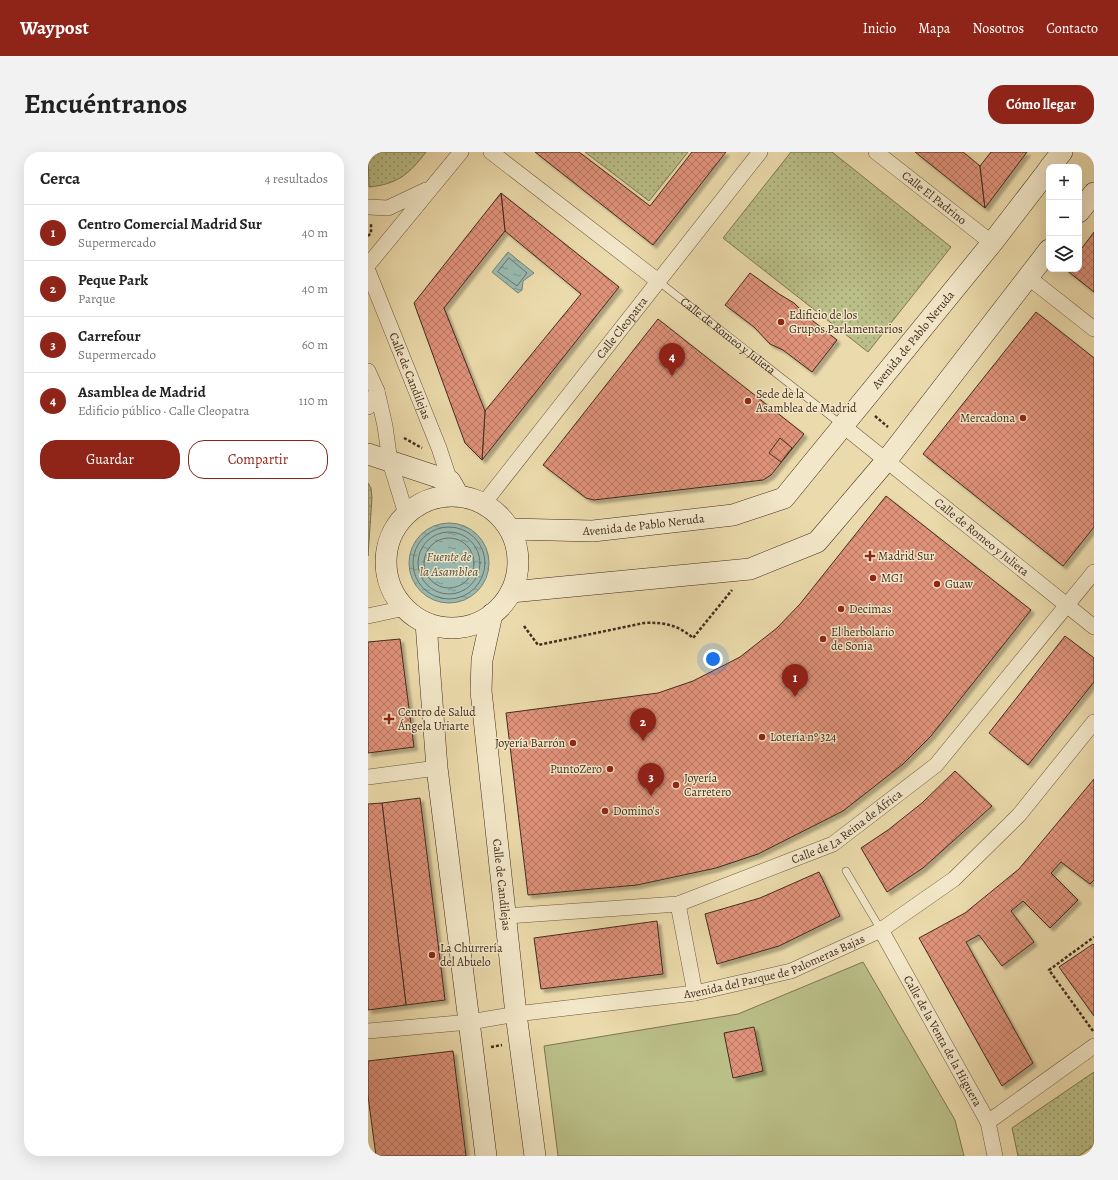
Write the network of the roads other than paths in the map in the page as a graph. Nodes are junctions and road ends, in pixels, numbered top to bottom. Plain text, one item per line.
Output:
1 (461, 152) edge
2 (491, 152) edge
3 (760, 152) edge
4 (876, 152) edge
5 (1062, 152) edge
6 (1053, 164) edge
7 (1046, 173) edge
8 (432, 187) junction
9 (1094, 193) edge
10 (368, 207) edge
11 (1082, 208) edge
12 (992, 243) junction
13 (1046, 254) edge
14 (368, 265) edge
15 (368, 271) edge
16 (1028, 277) junction
17 (658, 281) junction
18 (1094, 329) edge
19 (368, 371) edge
20 (377, 391) junction
21 (368, 407) edge
22 (842, 425) junction
23 (368, 454) edge
24 (886, 461) junction
25 (390, 462) junction
26 (454, 488) junction
27 (484, 503) junction
28 (406, 514) junction
29 (510, 529) junction
30 (1094, 572) edge
31 (511, 592) junction
32 (1068, 606) junction
33 (405, 608) junction
34 (492, 614) junction
35 (368, 616) edge
36 (426, 623) junction
37 (1094, 627) edge
38 (1094, 722) edge
39 (437, 768) junction
40 (368, 777) edge
41 (846, 871) dead end
42 (678, 904) junction
43 (506, 916) junction
44 (881, 930) junction
45 (695, 993) junction
46 (516, 1014) junction
47 (470, 1022) junction
48 (368, 1031) edge
49 (1094, 1046) edge
50 (988, 1122) junction
51 (486, 1156) edge
52 (535, 1156) edge
53 (995, 1156) edge

1 - 8 street
2 - 17 street, Calle de Romeo y Julieta
3 - 17 street, Calle Cleopatra
4 - 12 street, Calle El Padrino
5 - 6 main road, Avenida de Pablo Neruda
7 - 12 main road, Avenida de Pablo Neruda
8 - 10 street
8 - 14 street
9 - 11 main road
12 - 22 main road, Avenida de Pablo Neruda
13 - 16 main road
15 - 26 street, Calle de Candilejas
16 - 18 street
16 - 24 main road
17 - 22 lane, Calle de Romeo y Julieta
17 - 27 street, Calle Cleopatra
19 - 20 street
20 - 21 street
20 - 25 street
22 - 24 street, Calle de Romeo y Julieta
22 - 29 main road, Avenida de Pablo Neruda
23 - 25 main road
24 - 31 main road
24 - 32 street, Calle de Romeo y Julieta
25 - 26 main road
25 - 28 street
26 - 27 main road
26 - 28 main road
27 - 29 main road
28 - 33 main road
29 - 31 main road
30 - 32 street, Calle de La Reina de África
31 - 34 main road
32 - 37 street, Calle de Romeo y Julieta
32 - 42 street, Calle de La Reina de África
33 - 35 street
33 - 36 main road
34 - 36 main road
34 - 43 main road, Calle de Candilejas
36 - 39 main road
38 - 44 street, Avenida del Parque de Palomeras Bajas
39 - 40 street
39 - 47 main road
41 - 44 lane
42 - 43 street, Calle de La Reina de África
42 - 45 street
43 - 46 main road, Calle de Candilejas
44 - 45 street, Avenida del Parque de Palomeras Bajas
44 - 50 street, Calle de la Venta de la Higuera
45 - 46 street, Avenida del Parque de Palomeras Bajas
46 - 47 street, Avenida del Parque de Palomeras Bajas
46 - 52 main road, Calle de Candilejas
47 - 48 street, Avenida del Parque de Palomeras Bajas
47 - 51 main road
49 - 50 street
50 - 53 street, Calle de la Venta de la Higuera

